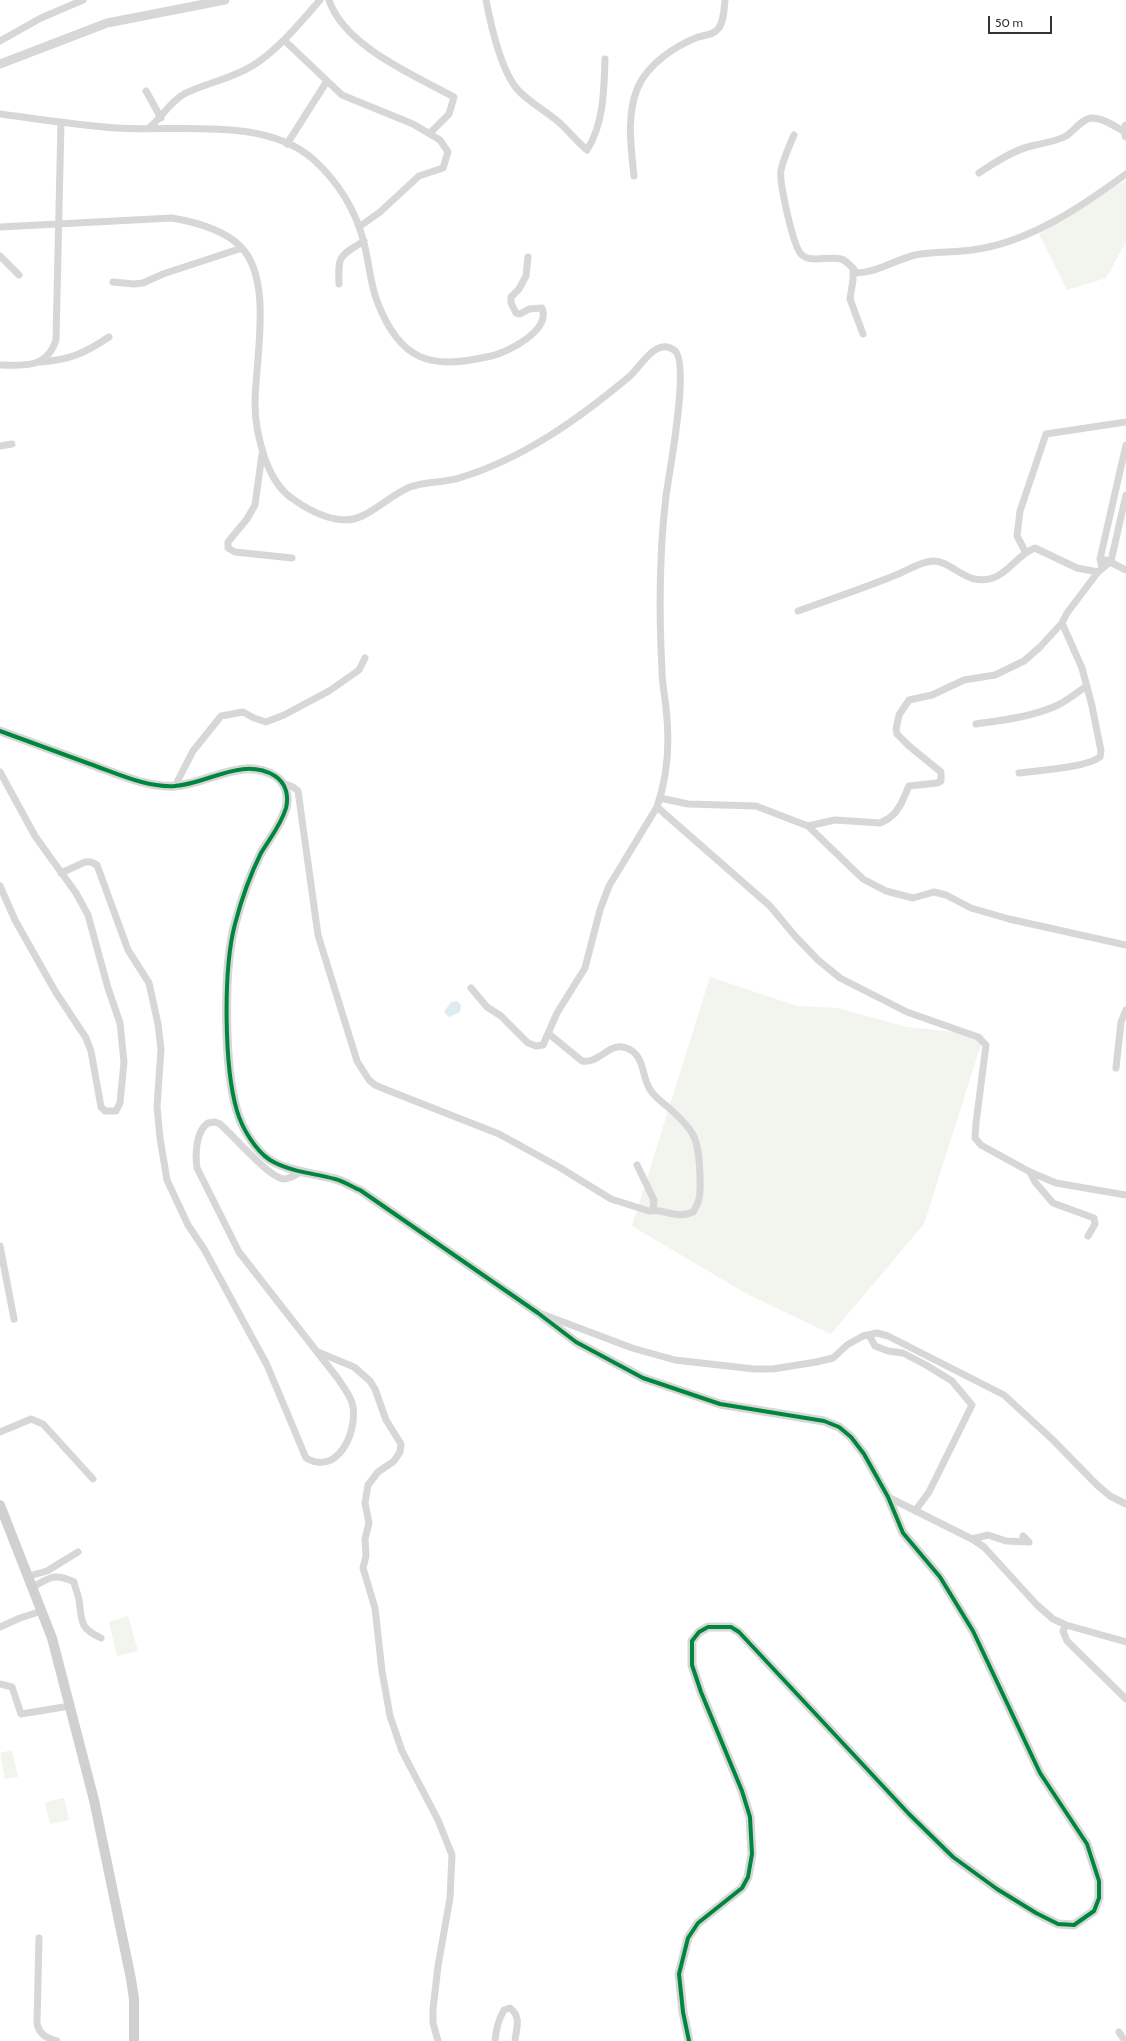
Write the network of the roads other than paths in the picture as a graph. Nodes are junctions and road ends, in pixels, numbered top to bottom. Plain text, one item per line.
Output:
1 (83, 0) edge
2 (225, 0) edge
3 (320, 0) edge
4 (329, 0) edge
5 (486, 0) edge
6 (725, 0) edge
7 (284, 40) junction
8 (0, 41) edge
9 (606, 59) dead end
10 (0, 64) edge
11 (327, 81) junction
12 (146, 91) dead end
13 (0, 114) edge
14 (161, 118) junction
15 (61, 122) junction
16 (149, 128) junction
17 (1126, 131) edge
18 (430, 133) junction
19 (794, 135) dead end
20 (287, 144) junction
21 (979, 173) dead end
22 (1126, 174) edge
23 (634, 176) dead end
24 (59, 223) junction
25 (0, 226) edge
26 (359, 228) junction
27 (364, 241) junction
28 (242, 248) junction
29 (0, 256) edge
30 (528, 257) dead end
31 (853, 268) junction
32 (19, 275) dead end
33 (113, 282) dead end
34 (339, 284) dead end
35 (863, 334) dead end
36 (110, 336) dead end
37 (40, 362) junction
38 (0, 365) edge
39 (1126, 422) edge
40 (12, 444) dead end
41 (1126, 445) edge
42 (0, 446) edge
43 (263, 452) junction
44 (1126, 497) edge
45 (1114, 498) junction
46 (1026, 551) junction
47 (292, 558) dead end
48 (1100, 559) junction
49 (1111, 561) junction
50 (1100, 570) junction
51 (1126, 570) edge
52 (798, 611) dead end
53 (1062, 623) junction
54 (365, 658) dead end
55 (1087, 686) junction
56 (976, 724) dead end
57 (0, 731) edge
58 (0, 772) edge
59 (1019, 774) dead end
60 (283, 784) junction
61 (174, 786) junction
62 (660, 798) junction
63 (656, 807) junction
64 (808, 826) junction
65 (61, 873) junction
66 (0, 886) edge
67 (1126, 945) edge
68 (471, 988) dead end
69 (1126, 1010) edge
70 (549, 1034) junction
71 (1116, 1068) dead end
72 (637, 1165) dead end
73 (301, 1172) junction
74 (1030, 1172) junction
75 (1126, 1195) edge
76 (653, 1210) junction
77 (1088, 1236) dead end
78 (0, 1246) edge
79 (538, 1313) junction
80 (14, 1319) dead end
81 (869, 1335) junction
82 (317, 1352) junction
83 (0, 1432) edge
84 (93, 1478) dead end
85 (888, 1498) junction
86 (1126, 1504) edge
87 (0, 1506) edge
88 (914, 1511) junction
89 (1023, 1536) dead end
90 (972, 1539) junction
91 (78, 1552) dead end
92 (29, 1576) junction
93 (33, 1587) junction
94 (42, 1611) junction
95 (1066, 1625) junction
96 (0, 1627) edge
97 (101, 1638) dead end
98 (1126, 1642) edge
99 (0, 1684) edge
100 (1126, 1699) edge
101 (70, 1706) junction
102 (39, 1938) dead end
103 (1119, 2032) dead end
104 (57, 2041) edge
105 (134, 2041) edge
106 (438, 2041) edge
107 (495, 2041) edge
108 (515, 2041) edge
109 (689, 2041) edge
110 (1125, 2041) edge

1 - 8 street
2 - 10 street
3 - 7 street
4 - 18 street
5 - 9 street
6 - 23 street
7 - 11 street
7 - 14 street
11 - 18 street
11 - 20 street
12 - 14 street
13 - 15 street
14 - 16 street
15 - 16 street
15 - 24 street
16 - 20 street
17 - 21 street
18 - 26 street
19 - 31 street
20 - 26 street
22 - 31 street
24 - 25 street
24 - 28 street
24 - 37 street
26 - 27 street
27 - 30 street
27 - 34 street
28 - 33 street
28 - 43 street
29 - 32 street
31 - 35 street
36 - 37 street
37 - 38 street
39 - 46 street
40 - 42 street
41 - 45 street
43 - 47 street
43 - 62 street
44 - 45 street
44 - 49 street
45 - 48 street
46 - 50 street
46 - 52 street
48 - 49 street
48 - 50 street
49 - 50 street
49 - 51 street
50 - 53 street
53 - 55 street
53 - 64 street
54 - 61 street
55 - 56 street
55 - 59 street
57 - 61 street
58 - 65 street
60 - 61 street
60 - 73 street
60 - 76 street
62 - 63 street
62 - 64 street
63 - 70 street
63 - 74 street
64 - 67 street
65 - 66 street
65 - 82 street
68 - 70 street
69 - 71 street
70 - 76 street
72 - 76 street
73 - 79 street
73 - 82 street
74 - 75 street
74 - 77 street
78 - 80 street
79 - 81 street
79 - 85 street
81 - 86 street
81 - 88 street
82 - 106 street
83 - 84 street
85 - 88 street
85 - 109 street
87 - 92 main road
88 - 90 street
89 - 90 street
90 - 95 street
91 - 92 street
92 - 93 main road
93 - 94 main road
93 - 97 street
94 - 96 street
94 - 101 main road
95 - 98 street
95 - 100 street
99 - 101 street
101 - 105 main road
102 - 104 street
103 - 110 street
107 - 108 street

